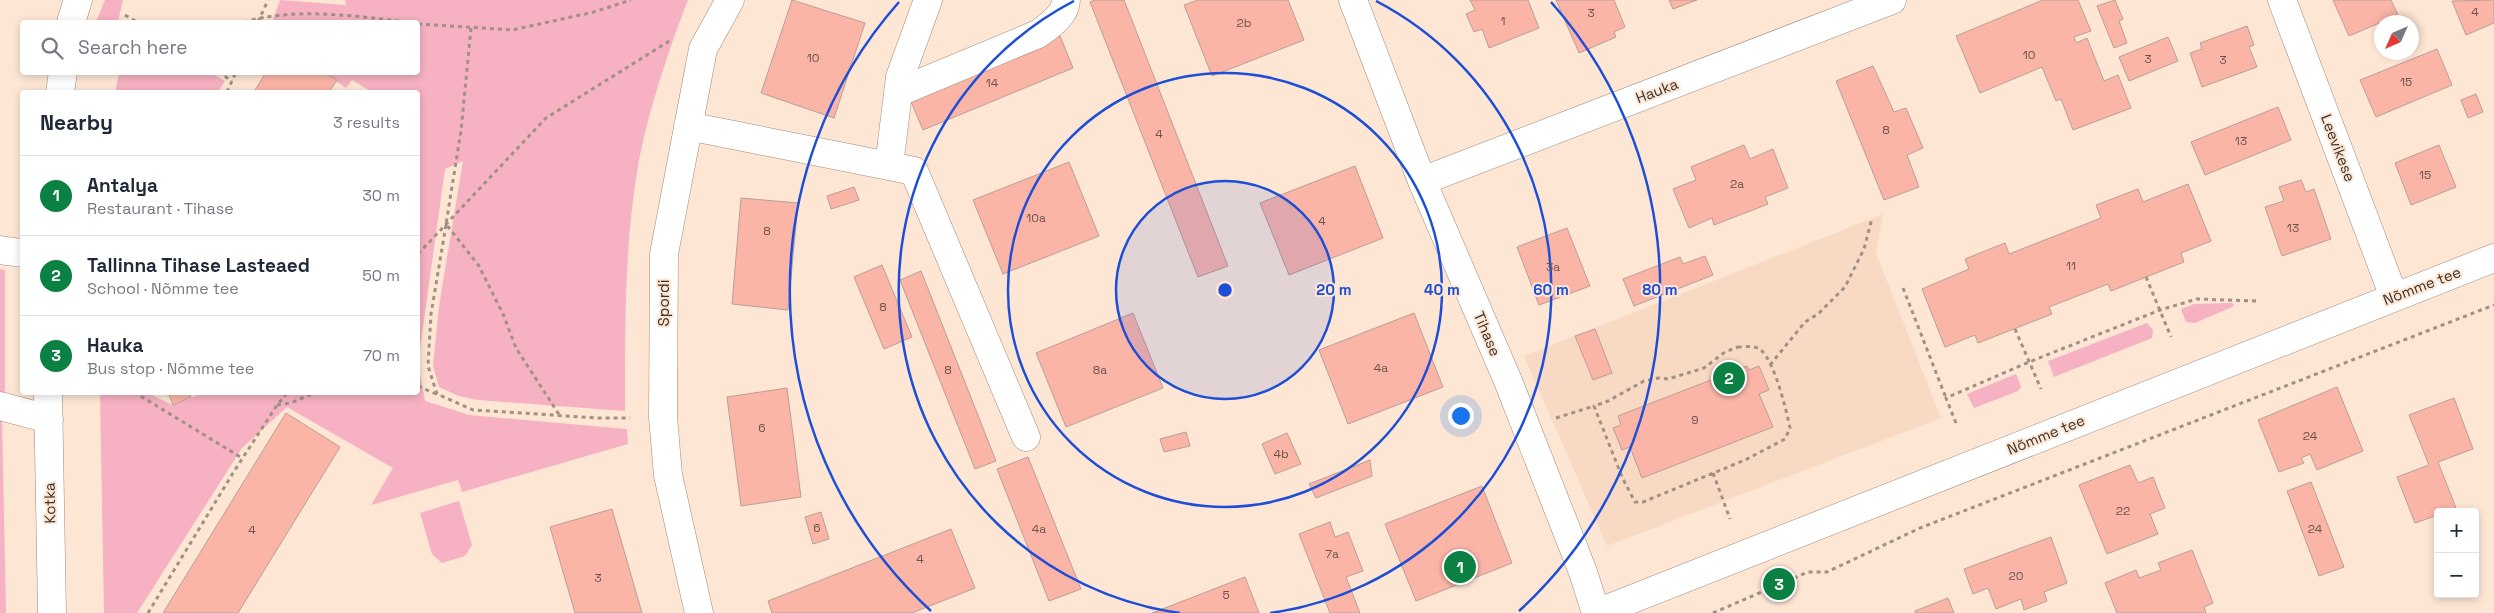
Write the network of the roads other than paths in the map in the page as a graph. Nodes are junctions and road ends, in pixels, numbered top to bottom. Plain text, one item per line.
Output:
1 (78, 0) edge
2 (730, 0) edge
3 (928, 0) edge
4 (1066, 0) edge
5 (1353, 0) edge
6 (1892, 0) edge
7 (2282, 0) edge
8 (72, 20) edge
9 (63, 75) edge
10 (60, 90) edge
11 (899, 92) junction
12 (688, 126) junction
13 (889, 166) junction
14 (1422, 181) junction
15 (0, 250) edge
16 (20, 253) edge
17 (2494, 258) edge
18 (2394, 297) junction
19 (0, 406) edge
20 (48, 406) edge
21 (1026, 437) dead end
22 (52, 613) edge
23 (699, 613) edge
24 (1597, 613) edge

1 - 8 street
2 - 12 street, Spordi
3 - 11 street
4 - 11 street
5 - 14 street, Tihase
6 - 14 street, Hauka
7 - 18 street, Leevikese
9 - 10 street
11 - 13 street
12 - 13 street
12 - 23 street, Spordi
13 - 21 street
14 - 24 street, Tihase
15 - 16 street
17 - 18 street, Nõmme tee
18 - 24 street, Nõmme tee
19 - 20 street
20 - 22 street, Kotka

